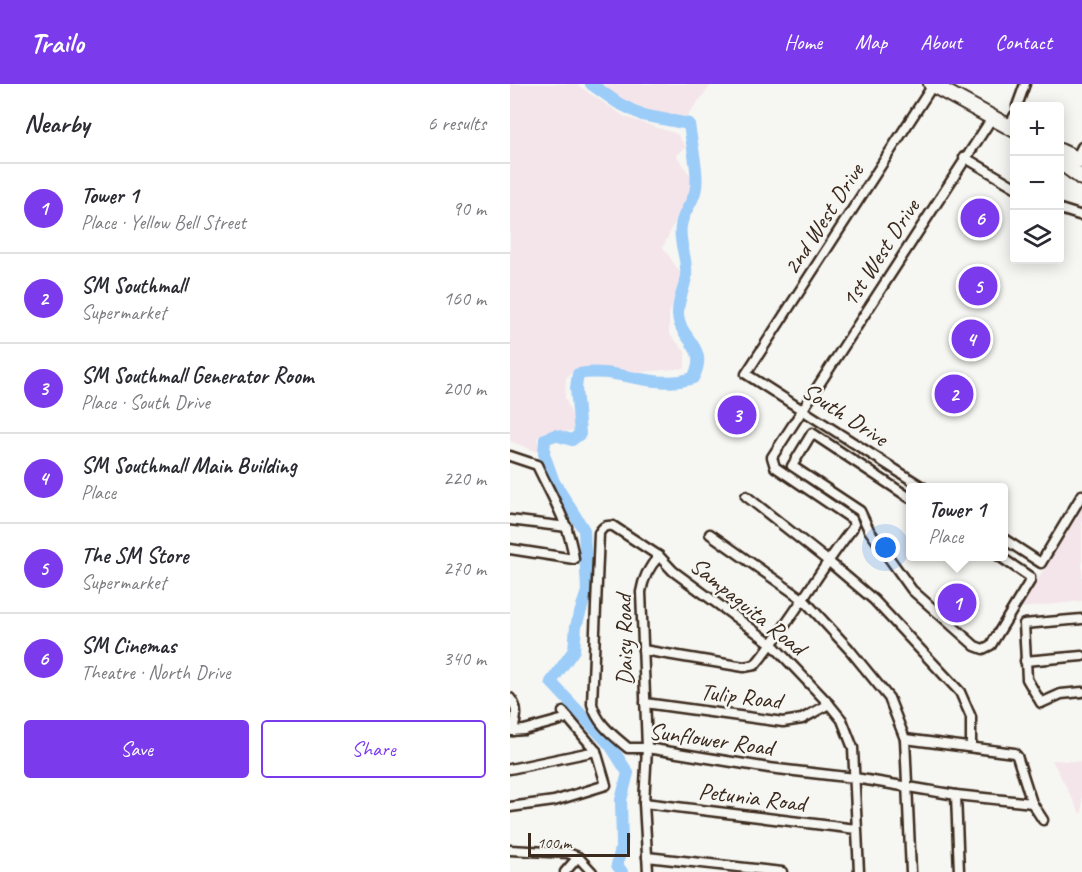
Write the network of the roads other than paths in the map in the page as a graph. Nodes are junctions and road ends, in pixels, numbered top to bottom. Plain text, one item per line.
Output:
1 (1025, 84) edge
2 (932, 85) edge
3 (1018, 102) edge
4 (992, 118) junction
5 (1010, 123) edge
6 (1064, 152) edge
7 (1080, 155) edge
8 (964, 158) junction
9 (1070, 170) edge
10 (1010, 185) edge
11 (1062, 210) edge
12 (1079, 215) dead end
13 (746, 374) joint
14 (801, 409) junction
15 (510, 456) edge
16 (916, 483) edge
17 (906, 495) edge
18 (1082, 495) edge
19 (746, 496) dead end
20 (510, 520) edge
21 (613, 526) joint
22 (567, 527) junction
23 (710, 534) dead end
24 (1008, 542) edge
25 (510, 549) edge
26 (658, 556) junction
27 (828, 561) junction
28 (1006, 561) edge
29 (804, 600) junction
30 (1082, 619) edge
31 (772, 644) junction
32 (643, 650) junction
33 (1082, 656) edge
34 (1025, 661) junction
35 (1082, 692) edge
36 (510, 698) edge
37 (645, 703) junction
38 (830, 704) junction
39 (512, 731) edge
40 (905, 739) junction
41 (971, 747) junction
42 (647, 748) junction
43 (596, 751) junction
44 (510, 769) edge
45 (855, 778) junction
46 (907, 786) junction
47 (956, 795) junction
48 (644, 803) junction
49 (1032, 803) junction
50 (510, 807) edge
51 (1043, 820) dead end
52 (856, 830) junction
53 (510, 850) edge
54 (578, 856) junction
55 (648, 857) junction
56 (565, 872) edge
57 (591, 872) edge
58 (648, 872) edge
59 (782, 872) edge
60 (859, 872) edge
61 (911, 872) edge
62 (959, 872) edge

1 - 3 street
2 - 4 highway
2 - 13 street, 2nd West Drive
4 - 5 highway
4 - 8 street, 1st West Drive
6 - 7 highway
7 - 9 street
8 - 10 street
8 - 14 street, 1st West Drive
11 - 12 street
13 - 14 street, South Drive
14 - 16 street, South Drive
14 - 27 street, 1st West Drive
15 - 22 street
17 - 28 street
18 - 24 street
19 - 27 street
20 - 22 street
21 - 26 street, Sampaguita Road
21 - 42 street, Sunflower Road
22 - 25 street
23 - 29 street
26 - 31 street, Sampaguita Road
26 - 32 street, Daisy Road
27 - 29 street
27 - 41 street
29 - 31 street
29 - 40 street
30 - 34 street
31 - 32 street
31 - 38 street, Sampaguita Road
32 - 37 street, Daisy Road
33 - 34 street
34 - 35 street
36 - 39 street
37 - 38 street, Tulip Road
37 - 42 street, Daisy Road
38 - 45 street, Sampaguita Road
39 - 43 street
40 - 41 street
40 - 46 street
41 - 49 street
42 - 45 street, Sunflower Road
42 - 48 street, Daisy Road
43 - 44 street
43 - 50 street
45 - 46 street, Sunflower Road
45 - 52 street, Sampaguita Road
46 - 47 street, Sunflower Road
46 - 61 street
47 - 49 street, Sunflower Road
47 - 62 street
48 - 52 street, Petunia Road
48 - 55 street, Daisy Road
49 - 51 street
52 - 60 street, Sampaguita Road
53 - 54 street
54 - 56 street
54 - 57 street
55 - 58 street, Daisy Road
55 - 59 street

